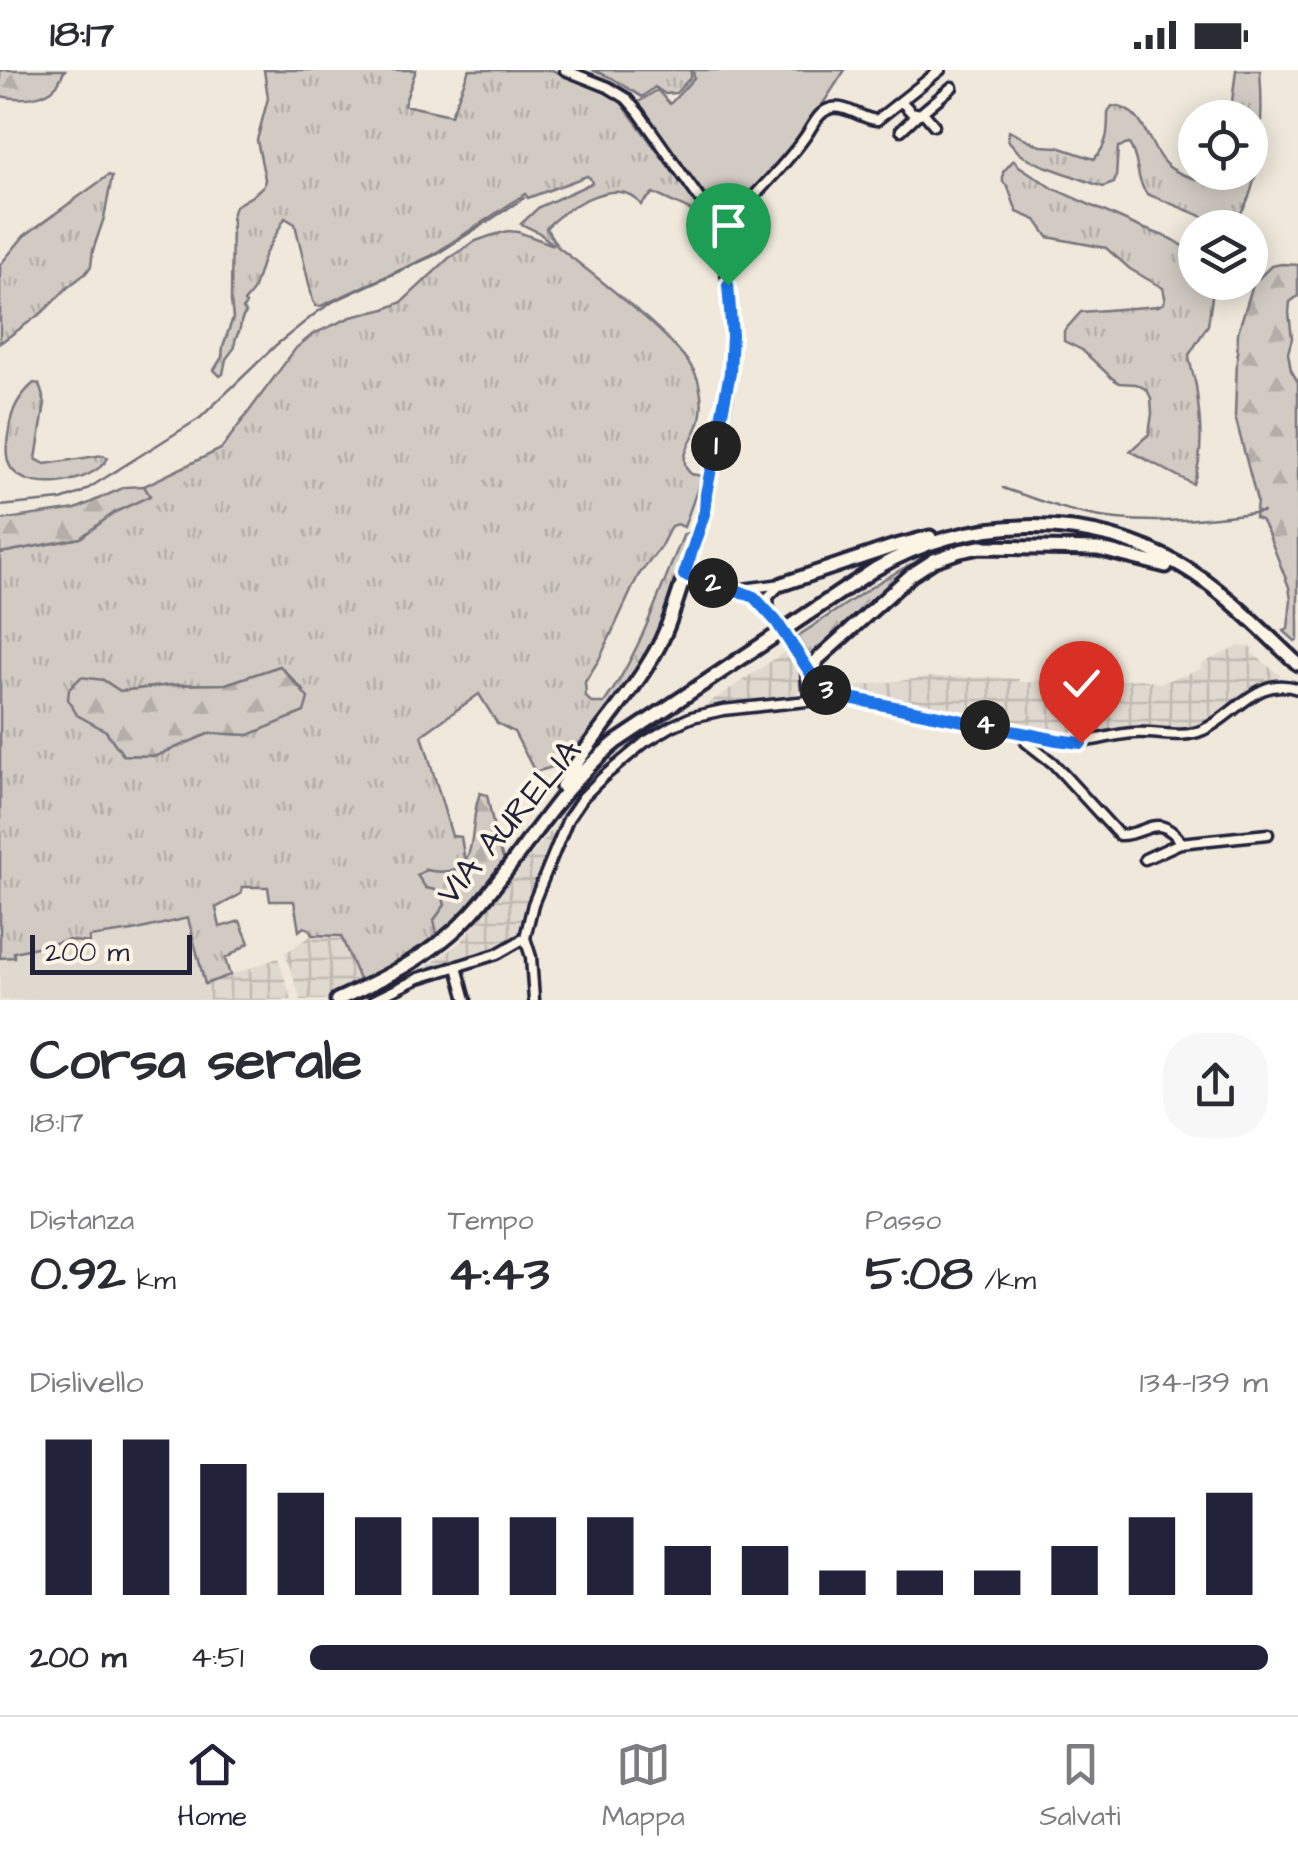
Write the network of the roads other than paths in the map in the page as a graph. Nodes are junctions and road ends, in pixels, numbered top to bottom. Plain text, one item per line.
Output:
1 (565, 70) edge
2 (940, 70) edge
3 (924, 83) junction
4 (952, 87) dead end
5 (937, 99) junction
6 (902, 102) junction
7 (920, 113) junction
8 (934, 126) dead end
9 (901, 130) dead end
10 (720, 232) junction
11 (974, 532) junction
12 (1166, 566) junction
13 (684, 575) junction
14 (782, 584) junction
15 (734, 589) junction
16 (769, 611) junction
17 (819, 658) junction
18 (802, 660) junction
19 (1298, 663) edge
20 (818, 683) junction
21 (1296, 684) edge
22 (807, 687) junction
23 (845, 697) junction
24 (814, 699) junction
25 (795, 701) junction
26 (1024, 733) junction
27 (542, 821) junction
28 (1268, 834) dead end
29 (1182, 843) junction
30 (1145, 859) dead end
31 (524, 938) junction
32 (458, 968) junction
33 (337, 1000) edge
34 (355, 1000) edge
35 (374, 1000) edge
36 (466, 1000) edge
37 (534, 1000) edge

1 - 10 street
2 - 3 street
3 - 5 street
3 - 6 street
4 - 5 street
5 - 7 street
6 - 7 street
6 - 10 street
7 - 8 street
7 - 9 street
10 - 13 street
11 - 14 highway
11 - 19 highway, VIA AURELIA
11 - 27 highway, VIA AURELIA
12 - 17 highway
12 - 21 highway, VIA AURELIA
12 - 34 highway, VIA AURELIA
13 - 15 street
13 - 27 highway
14 - 15 street
14 - 16 street
15 - 16 street
16 - 18 street, bridge
17 - 18 street
17 - 20 street
18 - 20 street
18 - 22 street
20 - 23 street
20 - 24 street
21 - 26 street
22 - 24 street
22 - 25 street
23 - 24 street
23 - 26 street
24 - 25 street
25 - 31 street
26 - 29 street
27 - 33 highway, VIA AURELIA
28 - 29 street
29 - 30 street
31 - 32 street
31 - 37 street
32 - 35 street
32 - 36 street

